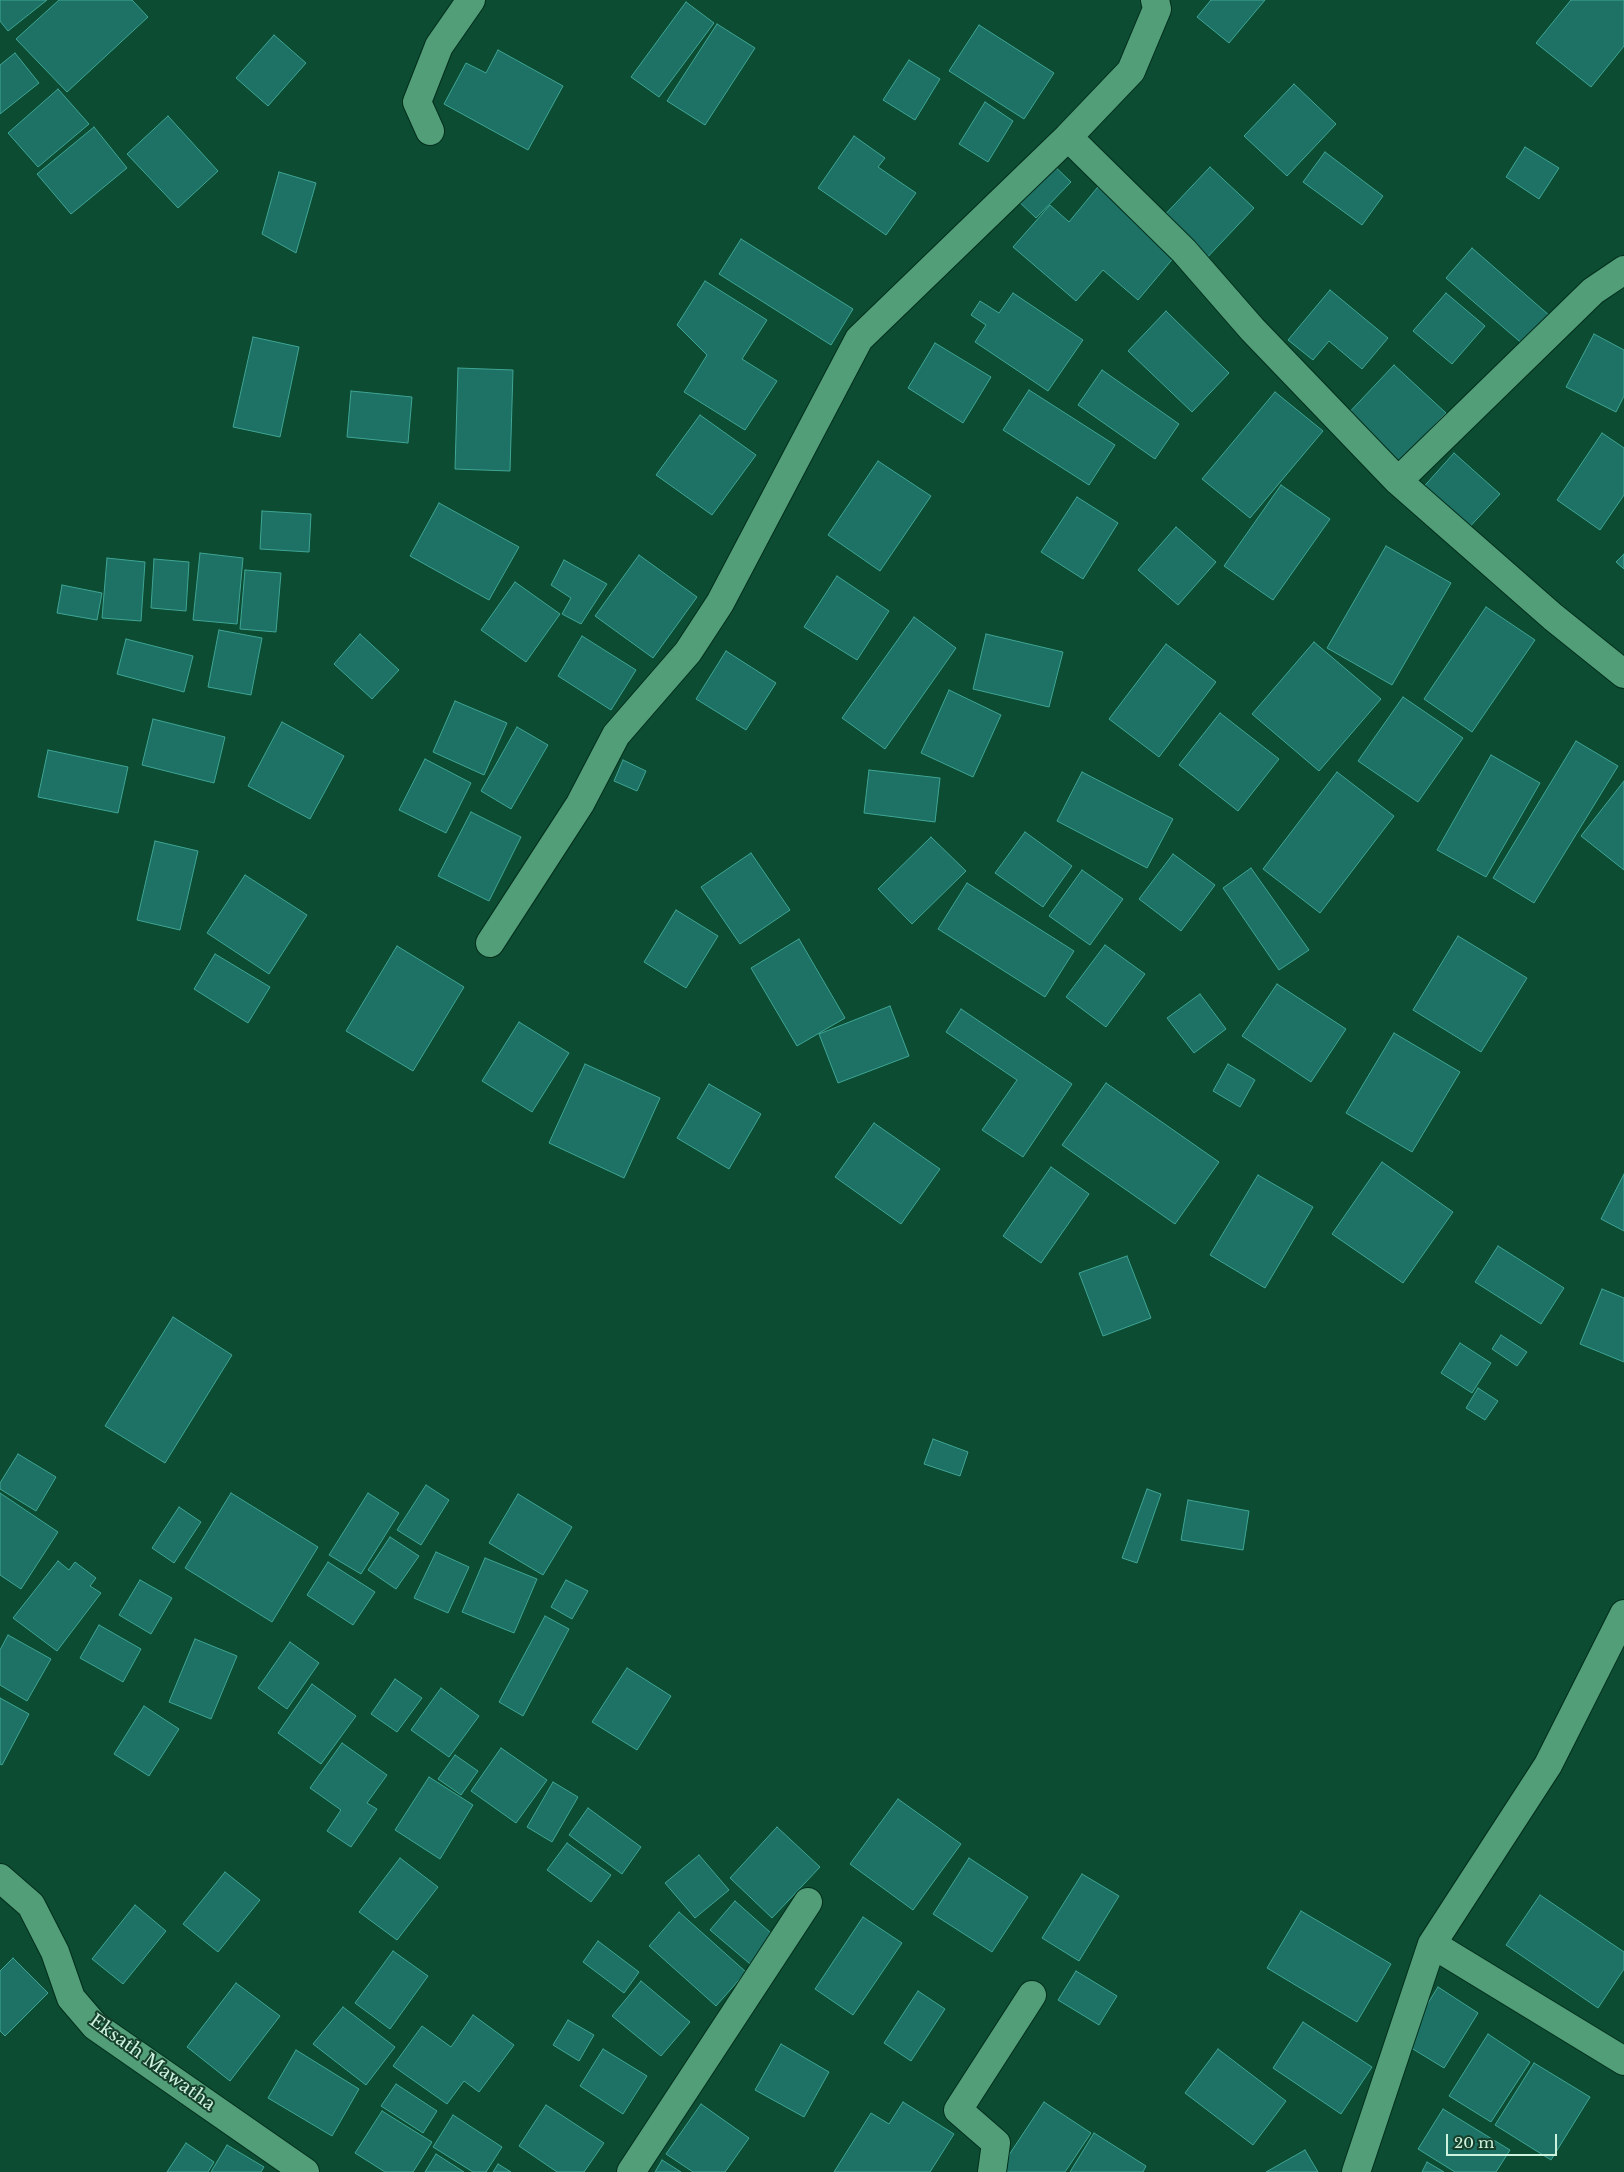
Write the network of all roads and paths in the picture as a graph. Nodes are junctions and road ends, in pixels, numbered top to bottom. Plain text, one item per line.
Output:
1 (471, 0) edge
2 (1155, 0) edge
3 (430, 131) dead end
4 (1068, 138) junction
5 (1624, 270) edge
6 (1398, 481) junction
7 (1624, 674) edge
8 (490, 943) dead end
9 (1624, 1614) edge
10 (0, 1878) edge
11 (808, 1902) dead end
12 (1432, 1944) junction
13 (1032, 1995) dead end
14 (1624, 2061) edge
15 (305, 2172) edge
16 (631, 2172) edge
17 (992, 2172) edge
18 (1356, 2172) edge

1 - 3 street
2 - 4 street
4 - 6 street
4 - 8 street
5 - 6 street
6 - 7 street
9 - 12 street
10 - 15 street, Eksath Mawatha
11 - 16 street
12 - 14 street
12 - 18 street
13 - 17 street

